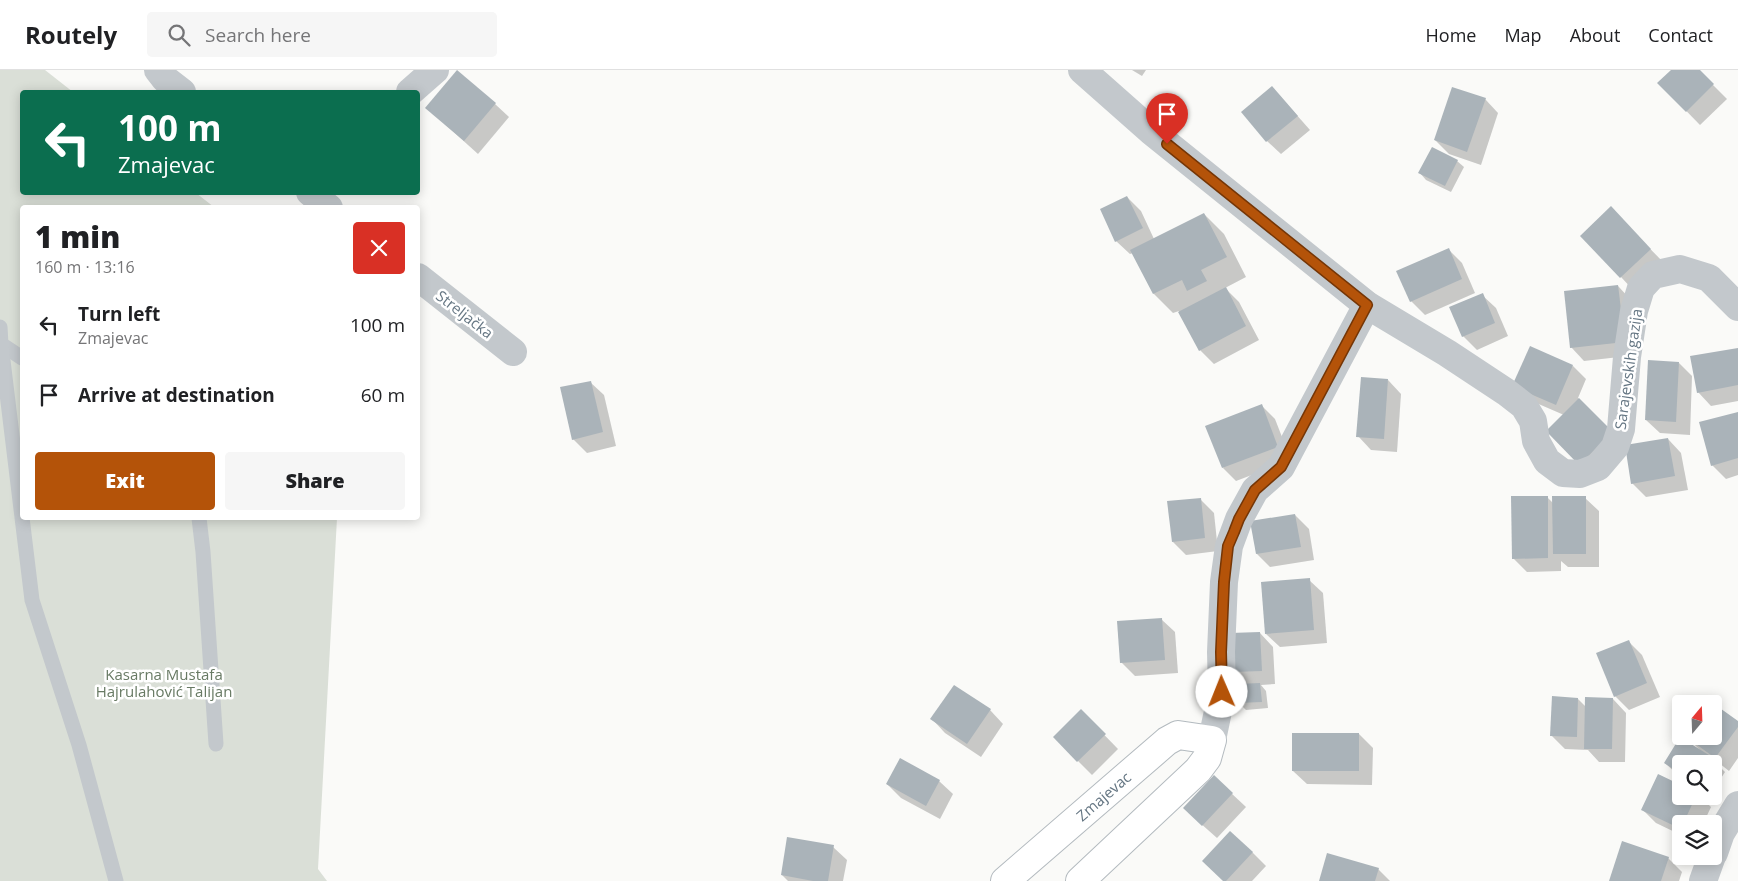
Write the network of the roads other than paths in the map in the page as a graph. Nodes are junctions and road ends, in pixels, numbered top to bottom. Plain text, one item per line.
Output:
1 (158, 70) edge
2 (435, 70) edge
3 (1082, 70) edge
4 (179, 90) edge
5 (412, 90) edge
6 (314, 195) edge
7 (325, 205) edge
8 (420, 279) edge
9 (1367, 305) junction
10 (1738, 307) edge
11 (0, 327) edge
12 (1, 344) edge
13 (513, 352) dead end
14 (20, 357) edge
15 (20, 501) edge
16 (22, 520) edge
17 (199, 520) edge
18 (1212, 740) junction
19 (216, 744) dead end
20 (1738, 805) edge
21 (1722, 831) edge
22 (1709, 865) edge
23 (116, 881) edge
24 (1004, 881) edge
25 (1080, 881) edge
26 (1703, 881) edge

1 - 4 street
2 - 5 street
3 - 9 street
6 - 7 street
8 - 13 street, Streljačka
9 - 10 street, Sarajevskih gazija
9 - 18 street
11 - 12 lane
12 - 14 lane
12 - 15 lane
16 - 23 lane
17 - 19 lane
18 - 24 street, Zmajevac
18 - 25 street
20 - 21 street
22 - 26 street

